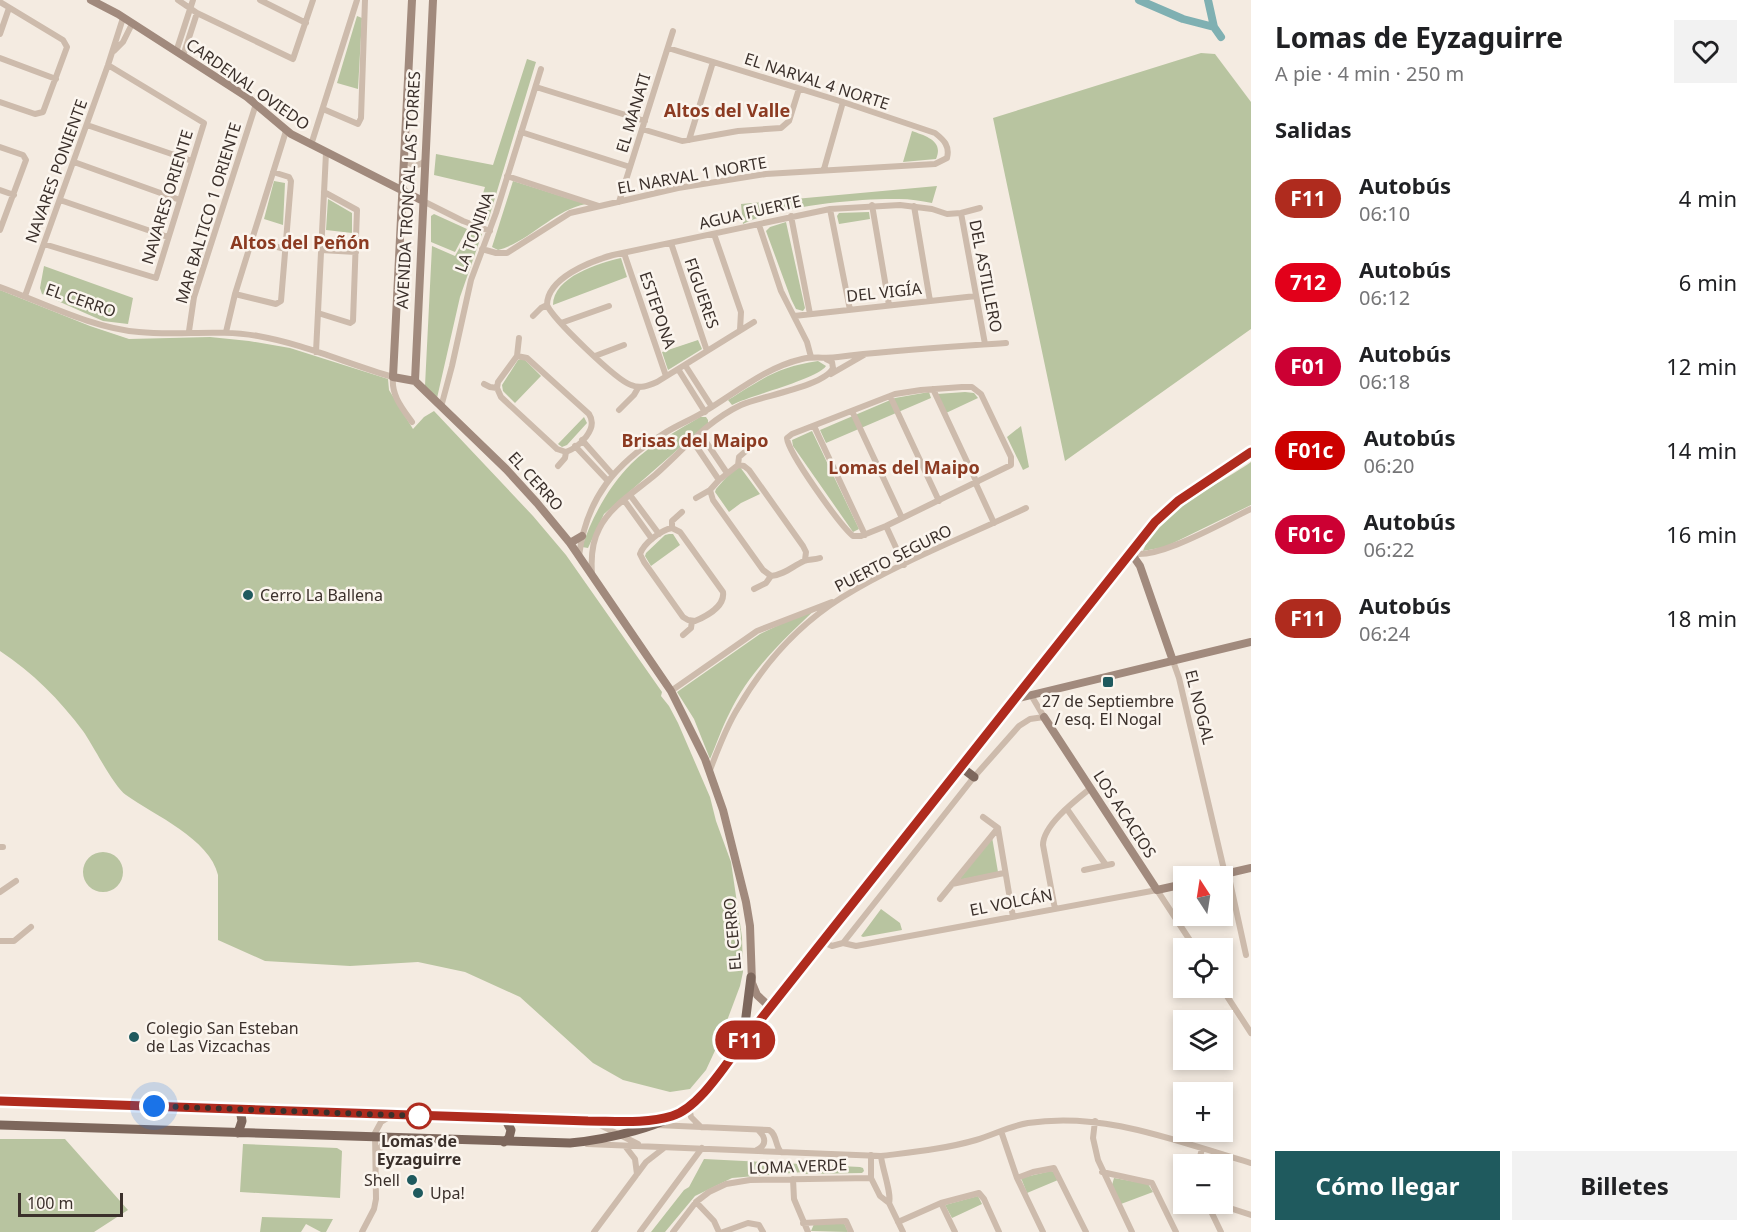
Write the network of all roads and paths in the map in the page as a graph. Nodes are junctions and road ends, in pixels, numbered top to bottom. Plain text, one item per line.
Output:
1 (91, 0) edge
2 (178, 0) edge
3 (193, 0) edge
4 (260, 0) edge
5 (313, 0) edge
6 (357, 0) edge
7 (364, 0) edge
8 (412, 0) edge
9 (433, 0) edge
10 (0, 2) edge
11 (9, 8) junction
12 (190, 8) junction
13 (197, 13) junction
14 (123, 18) junction
15 (306, 23) junction
16 (132, 24) junction
17 (673, 31) dead end
18 (0, 34) edge
19 (668, 48) junction
20 (111, 54) junction
21 (179, 54) junction
22 (0, 58) edge
23 (713, 62) junction
24 (108, 65) junction
25 (541, 69) dead end
26 (56, 79) junction
27 (536, 87) junction
28 (799, 89) junction
29 (0, 102) edge
30 (843, 102) junction
31 (256, 104) junction
32 (323, 109) junction
33 (645, 121) junction
34 (87, 125) junction
35 (642, 129) junction
36 (286, 130) junction
37 (522, 132) junction
38 (689, 140) junction
39 (312, 146) junction
40 (0, 147) edge
41 (949, 152) joint
42 (326, 153) junction
43 (404, 156) junction
44 (192, 161) junction
45 (424, 161) junction
46 (74, 162) junction
47 (630, 167) junction
48 (824, 169) junction
49 (273, 172) junction
50 (507, 176) junction
51 (0, 190) edge
52 (403, 190) junction
53 (324, 192) junction
54 (14, 195) junction
55 (60, 200) junction
56 (180, 200) junction
57 (423, 201) junction
58 (620, 202) junction
59 (872, 205) junction
60 (600, 206) junction
61 (914, 206) junction
62 (830, 208) junction
63 (980, 208) dead end
64 (961, 213) junction
65 (790, 216) junction
66 (759, 225) junction
67 (0, 230) edge
68 (489, 231) junction
69 (714, 234) junction
70 (168, 237) junction
71 (251, 241) junction
72 (671, 243) junction
73 (44, 244) junction
74 (286, 249) junction
75 (483, 249) junction
76 (321, 250) junction
77 (356, 252) junction
78 (624, 253) junction
79 (0, 287) edge
80 (235, 294) junction
81 (25, 296) junction
82 (976, 296) junction
83 (930, 301) junction
84 (548, 305) junction
85 (889, 305) junction
86 (609, 306) dead end
87 (850, 310) junction
88 (318, 313) junction
89 (810, 314) junction
90 (533, 316) dead end
91 (794, 316) junction
92 (754, 322) dead end
93 (561, 323) junction
94 (740, 330) junction
95 (189, 331) junction
96 (226, 332) junction
97 (519, 338) dead end
98 (1006, 343) dead end
99 (985, 344) junction
100 (624, 345) dead end
101 (707, 351) junction
102 (316, 352) junction
103 (867, 353) junction
104 (518, 356) junction
105 (595, 356) junction
106 (811, 357) junction
107 (826, 359) junction
108 (686, 365) junction
109 (678, 369) junction
110 (829, 375) junction
111 (666, 376) junction
112 (393, 377) junction
113 (415, 381) junction
114 (484, 384) dead end
115 (638, 387) junction
116 (497, 388) junction
117 (933, 389) junction
118 (890, 396) junction
119 (441, 407) junction
120 (712, 407) junction
121 (619, 410) dead end
122 (852, 411) junction
123 (705, 412) junction
124 (412, 422) dead end
125 (814, 426) junction
126 (700, 433) junction
127 (582, 440) junction
128 (692, 440) junction
129 (575, 446) junction
130 (747, 450) dead end
131 (566, 452) junction
132 (1251, 453) edge
133 (738, 465) junction
134 (558, 466) dead end
135 (727, 473) junction
136 (612, 474) junction
137 (607, 480) junction
138 (719, 480) junction
139 (976, 483) junction
140 (710, 490) junction
141 (627, 498) junction
142 (696, 498) dead end
143 (939, 501) junction
144 (1026, 508) dead end
145 (1251, 509) edge
146 (682, 512) dead end
147 (902, 518) junction
148 (994, 523) junction
149 (886, 525) junction
150 (672, 528) junction
151 (659, 534) junction
152 (865, 535) junction
153 (582, 536) junction
154 (652, 539) junction
155 (570, 543) junction
156 (1131, 553) junction
157 (579, 556) junction
158 (820, 558) dead end
159 (805, 560) junction
160 (904, 565) junction
161 (592, 575) junction
162 (771, 576) junction
163 (754, 589) dead end
164 (840, 598) junction
165 (694, 621) junction
166 (683, 635) dead end
167 (1251, 642) edge
168 (1173, 661) junction
169 (671, 691) junction
170 (1031, 695) junction
171 (1015, 699) junction
172 (1044, 717) junction
173 (962, 767) junction
174 (710, 770) junction
175 (974, 777) junction
176 (1091, 788) junction
177 (1067, 809) junction
178 (983, 816) dead end
179 (998, 828) junction
180 (1221, 866) edge
181 (1251, 867) edge
182 (1084, 870) dead end
183 (1233, 872) edge
184 (1004, 873) junction
185 (16, 881) dead end
186 (952, 884) junction
187 (1173, 886) edge
188 (1157, 890) junction
189 (0, 892) edge
190 (940, 899) dead end
191 (1055, 909) junction
192 (1233, 909) edge
193 (1013, 917) junction
194 (31, 927) dead end
195 (1188, 938) edge
196 (0, 941) edge
197 (823, 942) junction
198 (843, 944) junction
199 (1246, 955) dead end
200 (751, 977) junction
201 (1228, 998) edge
202 (770, 1007) junction
203 (1251, 1033) edge
204 (742, 1043) junction
205 (0, 1101) edge
206 (691, 1105) junction
207 (240, 1109) junction
208 (395, 1115) junction
209 (672, 1116) junction
210 (505, 1118) junction
211 (588, 1121) junction
212 (1095, 1121) junction
213 (0, 1125) edge
214 (650, 1125) junction
215 (701, 1128) junction
216 (758, 1130) junction
217 (1001, 1131) junction
218 (238, 1133) junction
219 (619, 1135) junction
220 (374, 1137) junction
221 (395, 1138) junction
222 (504, 1142) junction
223 (570, 1143) junction
224 (625, 1146) junction
225 (644, 1147) junction
226 (665, 1147) junction
227 (702, 1148) junction
228 (1202, 1149) junction
229 (756, 1150) junction
230 (782, 1153) junction
231 (1201, 1154) edge
232 (871, 1155) junction
233 (881, 1156) junction
234 (376, 1157) junction
235 (1251, 1164) edge
236 (1102, 1172) junction
237 (636, 1174) junction
238 (871, 1178) junction
239 (1017, 1178) junction
240 (793, 1179) junction
241 (696, 1202) junction
242 (889, 1203) junction
243 (941, 1203) junction
244 (1233, 1209) edge
245 (1212, 1214) edge
246 (1251, 1215) edge
247 (898, 1222) junction
248 (803, 1223) junction
249 (362, 1232) edge
250 (594, 1232) edge
251 (640, 1232) edge
252 (673, 1232) edge
253 (721, 1232) edge
254 (763, 1232) edge
255 (808, 1232) edge
256 (852, 1232) edge
257 (903, 1232) edge
258 (955, 1232) edge
259 (999, 1232) edge
260 (1043, 1232) edge
261 (1086, 1232) edge
262 (1131, 1232) edge
263 (1176, 1232) edge
264 (1221, 1232) edge

1 - 14 street, CARDENAL OVIEDO
2 - 12 street
3 - 12 street
4 - 15 street
5 - 15 street
6 - 32 street
7 - 32 street
8 - 43 street, AVENIDA TRONCAL LAS TORRES
9 - 45 street, AVENIDA TRONCAL LAS TORRES
10 - 11 street
11 - 18 street
11 - 26 street
12 - 13 street
12 - 21 street
13 - 15 street
13 - 21 street
14 - 16 street, CARDENAL OVIEDO
14 - 20 street, NAVARES PONIENTE
16 - 20 street, NAVARES PONIENTE
16 - 21 street, CARDENAL OVIEDO
17 - 19 street, EL MANATI
19 - 23 street, EL NARVAL 4 NORTE
19 - 33 street, EL MANATI
20 - 24 street, NAVARES PONIENTE
21 - 31 street, CARDENAL OVIEDO
22 - 26 street
23 - 28 street, EL NARVAL 4 NORTE
23 - 38 street
24 - 34 street, NAVARES PONIENTE
24 - 44 street, NAVARES ORIENTE
25 - 27 street, LA TONINA
26 - 29 street
27 - 33 street
27 - 37 street, LA TONINA
28 - 30 street, EL NARVAL 4 NORTE
28 - 38 street
30 - 41 street, EL NARVAL 4 NORTE
30 - 48 street
31 - 36 street, CARDENAL OVIEDO
31 - 95 street, MAR BALTICO 1 ORIENTE
32 - 39 street
33 - 35 street, EL MANATI
34 - 44 street
34 - 46 street, NAVARES PONIENTE
35 - 38 street
35 - 47 street, EL MANATI
36 - 39 street, CARDENAL OVIEDO
36 - 49 street
37 - 47 street
37 - 50 street, LA TONINA
39 - 42 street, CARDENAL OVIEDO
40 - 54 street
41 - 48 street, EL NARVAL 1 NORTE
42 - 52 street, CARDENAL OVIEDO
42 - 53 street
43 - 45 street
43 - 52 street, AVENIDA TRONCAL LAS TORRES
44 - 56 street, NAVARES ORIENTE
45 - 57 street, AVENIDA TRONCAL LAS TORRES
46 - 55 street, NAVARES PONIENTE
46 - 56 street
47 - 58 street, EL MANATI
48 - 58 street, EL NARVAL 1 NORTE
49 - 71 street
49 - 74 street
50 - 60 street
50 - 68 street, LA TONINA
51 - 54 street
52 - 57 street, CARDENAL OVIEDO
52 - 112 street, AVENIDA TRONCAL LAS TORRES
53 - 76 street
53 - 77 street
54 - 67 street
55 - 70 street
55 - 73 street, NAVARES PONIENTE
56 - 70 street, NAVARES ORIENTE
57 - 68 street, CARDENAL OVIEDO
57 - 113 street, AVENIDA TRONCAL LAS TORRES
58 - 60 street, EL NARVAL 1 NORTE
59 - 61 street, AGUA FUERTE
59 - 62 street, AGUA FUERTE
59 - 85 street
60 - 75 street, EL NARVAL 1 NORTE
61 - 64 street, AGUA FUERTE
61 - 83 street
62 - 65 street, AGUA FUERTE
62 - 87 street
63 - 64 street, AGUA FUERTE
64 - 82 street, DEL ASTILLERO
65 - 66 street, AGUA FUERTE
65 - 89 street
66 - 69 street, AGUA FUERTE
66 - 91 street
68 - 75 street, LA TONINA
69 - 72 street, AGUA FUERTE
69 - 94 street
70 - 73 street, NAVARES ORIENTE
71 - 74 street
71 - 80 street
72 - 78 street, AGUA FUERTE
72 - 101 street, FIGUERES
73 - 81 street, NAVARES PONIENTE
74 - 80 street
75 - 119 street, LA TONINA
76 - 77 street
76 - 88 street
77 - 88 street
78 - 84 street, AGUA FUERTE
78 - 111 street, ESTEPONA
79 - 81 street, EL CERRO
80 - 96 street
81 - 95 street, EL CERRO
82 - 83 street, DEL VIGÍA
82 - 99 street, DEL ASTILLERO
83 - 85 street, DEL VIGÍA
84 - 90 street
84 - 93 street
85 - 87 street, DEL VIGÍA
86 - 93 street
87 - 89 street, DEL VIGÍA
88 - 102 street
89 - 91 street, DEL VIGÍA
91 - 106 street
92 - 94 street
93 - 105 street
94 - 101 street
95 - 96 street, EL CERRO
96 - 102 street, EL CERRO
97 - 104 street
98 - 99 street
99 - 103 street
100 - 105 street
101 - 108 street
102 - 112 street, EL CERRO
103 - 107 street
103 - 110 street
104 - 116 street
104 - 127 street
105 - 115 street
106 - 107 street
106 - 120 street
107 - 110 street
108 - 109 street
108 - 120 street
109 - 111 street
109 - 123 street
110 - 126 street
111 - 115 street
112 - 113 street, EL CERRO
112 - 124 street
113 - 119 street, EL CERRO
114 - 116 street
115 - 121 street
116 - 131 street
117 - 118 street
117 - 139 street
117 - 139 street
118 - 122 street
118 - 143 street
119 - 155 street, EL CERRO
120 - 123 street
122 - 125 street
122 - 147 street
123 - 136 street
125 - 152 street
125 - 152 street
126 - 128 street
126 - 135 street
127 - 129 street
127 - 136 street
128 - 138 street
128 - 141 street
129 - 131 street
129 - 137 street
130 - 133 street
131 - 134 street
132 - 156 main road
133 - 135 street
133 - 159 street
135 - 138 street
136 - 137 street
137 - 153 street
138 - 140 street
139 - 143 street
139 - 148 street
140 - 142 street
140 - 162 street
141 - 151 street
141 - 154 street
141 - 161 street
143 - 147 street
144 - 148 street, PUERTO SEGURO
145 - 156 street
146 - 150 street
147 - 149 street
148 - 160 street, PUERTO SEGURO
149 - 152 street
149 - 160 street
150 - 151 street
150 - 165 street
151 - 154 street
153 - 155 street
153 - 157 street
154 - 165 street
155 - 157 street, EL CERRO
156 - 168 street, EL NOGAL
156 - 171 main road
157 - 161 street, EL CERRO
158 - 159 street
159 - 162 street
160 - 164 street, PUERTO SEGURO
161 - 169 street, EL CERRO
162 - 163 street
164 - 169 street
164 - 174 street, PUERTO SEGURO
165 - 166 street
167 - 168 street
168 - 170 street
168 - 180 street, EL NOGAL
169 - 174 street, EL CERRO
170 - 171 street
170 - 172 street, LOS ACACIOS
171 - 173 main road
172 - 175 street
172 - 176 street, LOS ACACIOS
173 - 175 main road
173 - 197 main road
174 - 200 street, EL CERRO
175 - 198 street
176 - 177 street
176 - 188 street, LOS ACACIOS
177 - 182 street
177 - 191 street
178 - 179 street
179 - 184 street
179 - 186 street
181 - 183 street
184 - 186 street
184 - 193 street
185 - 189 street
186 - 190 street
187 - 188 street, EL VOLCÁN
188 - 191 street, EL VOLCÁN
188 - 195 street, LOS ACACIOS
191 - 193 street, EL VOLCÁN
192 - 199 street, EL NOGAL
193 - 198 street, EL VOLCÁN
194 - 196 street
197 - 198 street, EL VOLCÁN
197 - 202 main road
200 - 202 street, EL CERRO
200 - 204 main road
201 - 203 street
202 - 204 main road
204 - 206 main road
205 - 207 main road
206 - 209 main road
206 - 215 street
207 - 208 main road
207 - 218 main road
208 - 210 main road
208 - 220 street
209 - 211 main road
209 - 214 main road
210 - 211 main road
210 - 222 main road
211 - 219 street
212 - 217 street
212 - 228 street
212 - 236 street
213 - 218 main road
214 - 215 street
214 - 219 main road
215 - 216 street
216 - 229 street
216 - 230 street
217 - 233 street
217 - 239 street
218 - 220 main road
219 - 223 main road
219 - 225 street
220 - 221 main road
220 - 234 street
221 - 222 main road
221 - 234 street
222 - 223 main road
223 - 224 street
224 - 225 street
224 - 237 street
225 - 226 street
226 - 227 street
226 - 237 street
227 - 229 street
227 - 251 street
228 - 231 street
228 - 235 street
229 - 230 street
230 - 232 street
232 - 233 street
232 - 238 street
233 - 242 street
234 - 249 street
236 - 262 street
236 - 263 street
237 - 250 street
238 - 240 street, LOMA VERDE
238 - 242 street
239 - 260 street
239 - 261 street
240 - 241 street, LOMA VERDE
240 - 248 street
241 - 252 street, LOMA VERDE
241 - 253 street
242 - 247 street
243 - 247 street
243 - 258 street
243 - 259 street
244 - 246 street
245 - 264 street
247 - 257 street
248 - 255 street
248 - 256 street
253 - 254 street

